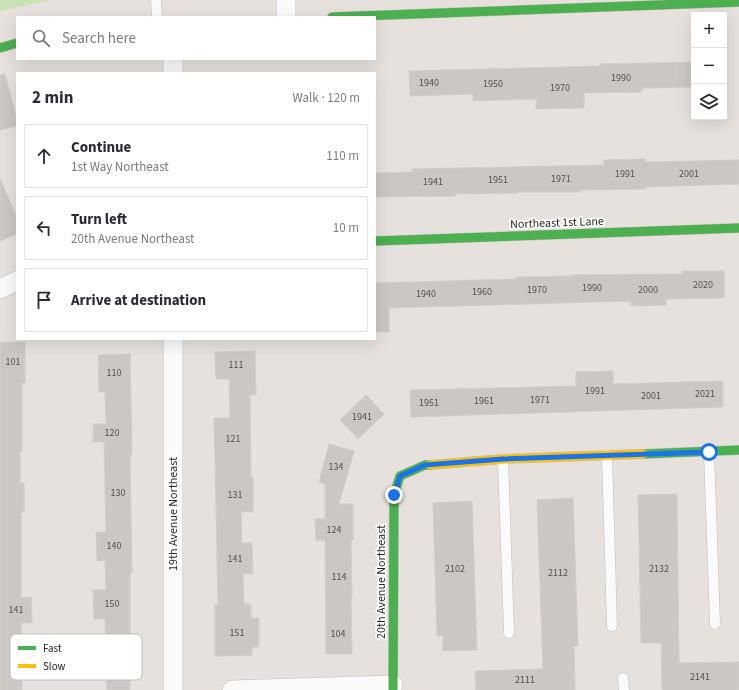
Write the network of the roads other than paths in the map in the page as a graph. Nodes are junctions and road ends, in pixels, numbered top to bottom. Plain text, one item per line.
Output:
1 (156, 0) edge
2 (286, 0) edge
3 (739, 2) edge
4 (157, 16) edge
5 (286, 16) edge
6 (359, 16) edge
7 (16, 43) edge
8 (0, 48) edge
9 (173, 60) edge
10 (173, 72) edge
11 (739, 228) edge
12 (376, 242) edge
13 (16, 281) edge
14 (0, 288) edge
15 (173, 340) edge
16 (739, 450) edge
17 (709, 452) junction
18 (607, 455) junction
19 (503, 459) junction
20 (715, 624) dead end
21 (612, 626) dead end
22 (509, 633) dead end
23 (623, 678) dead end
24 (393, 688) edge
25 (173, 690) edge
26 (232, 690) edge
27 (624, 690) edge

1 - 4 lane
2 - 5 street
3 - 6 street
7 - 8 street
9 - 10 street
11 - 12 street, Northeast 1st Lane
13 - 14 street
15 - 25 street, 19th Avenue Northeast
16 - 17 street
17 - 18 street
17 - 20 lane
18 - 19 street
18 - 21 lane
19 - 22 lane
19 - 24 street, 20th Avenue Northeast
23 - 27 lane
24 - 26 street

